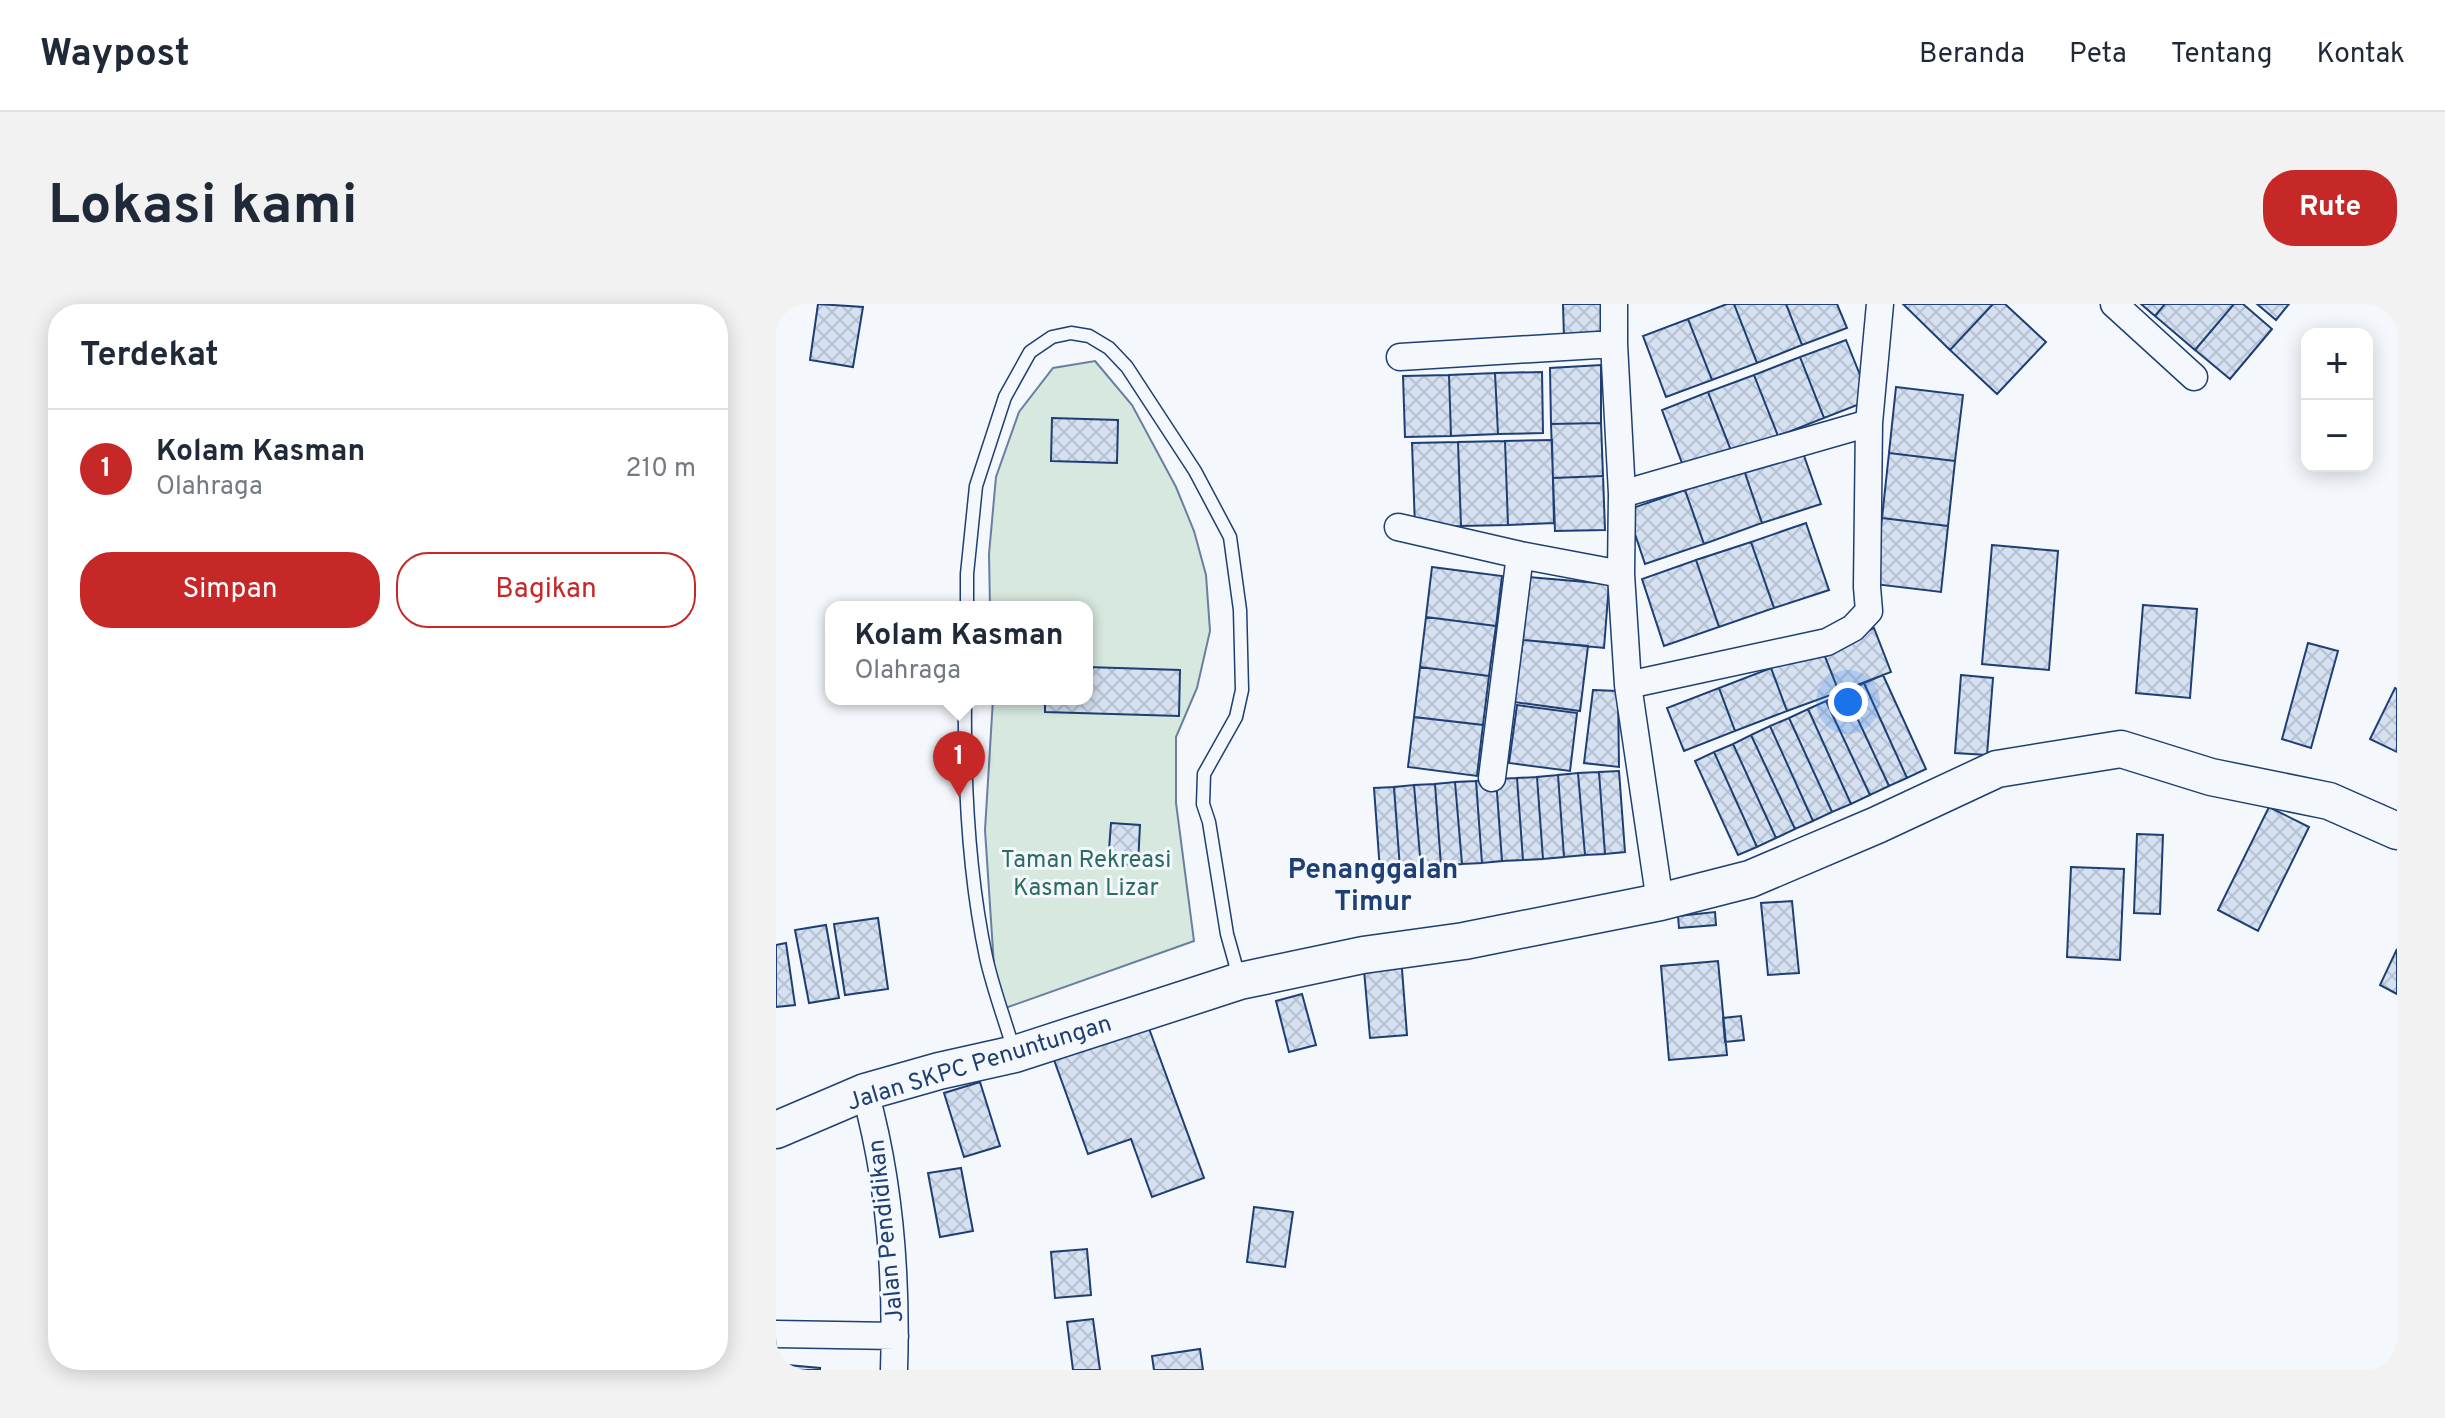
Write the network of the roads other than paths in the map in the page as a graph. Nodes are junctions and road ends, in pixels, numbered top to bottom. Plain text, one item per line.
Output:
1 (1614, 304) edge
2 (1880, 304) edge
3 (2114, 304) edge
4 (1614, 344) junction
5 (1400, 357) dead end
6 (2194, 377) dead end
7 (1869, 423) junction
8 (1622, 494) junction
9 (1398, 527) dead end
10 (1520, 555) junction
11 (1621, 574) junction
12 (967, 601) edge
13 (1628, 685) junction
14 (965, 705) edge
15 (1492, 778) dead end
16 (2397, 831) edge
17 (1660, 902) junction
18 (1240, 981) junction
19 (1015, 1054) junction
20 (865, 1092) junction
21 (776, 1130) edge
22 (776, 1334) edge
23 (895, 1336) junction
24 (894, 1370) edge

1 - 4 street
2 - 7 street
3 - 6 street
4 - 5 street
4 - 8 street
7 - 8 street
7 - 13 street
8 - 11 street
9 - 10 street
10 - 11 street
10 - 15 street
11 - 13 street
12 - 18 lane
13 - 17 street
14 - 19 lane
16 - 17 street, Jalan SKPC Penuntungan
17 - 18 street, Jalan SKPC Penuntungan
18 - 19 street, Jalan SKPC Penuntungan
19 - 20 street, Jalan SKPC Penuntungan
20 - 21 street, Jalan SKPC Penuntungan
20 - 23 street, Jalan Pendidikan
22 - 23 street
23 - 24 street, Jalan Pendidikan

